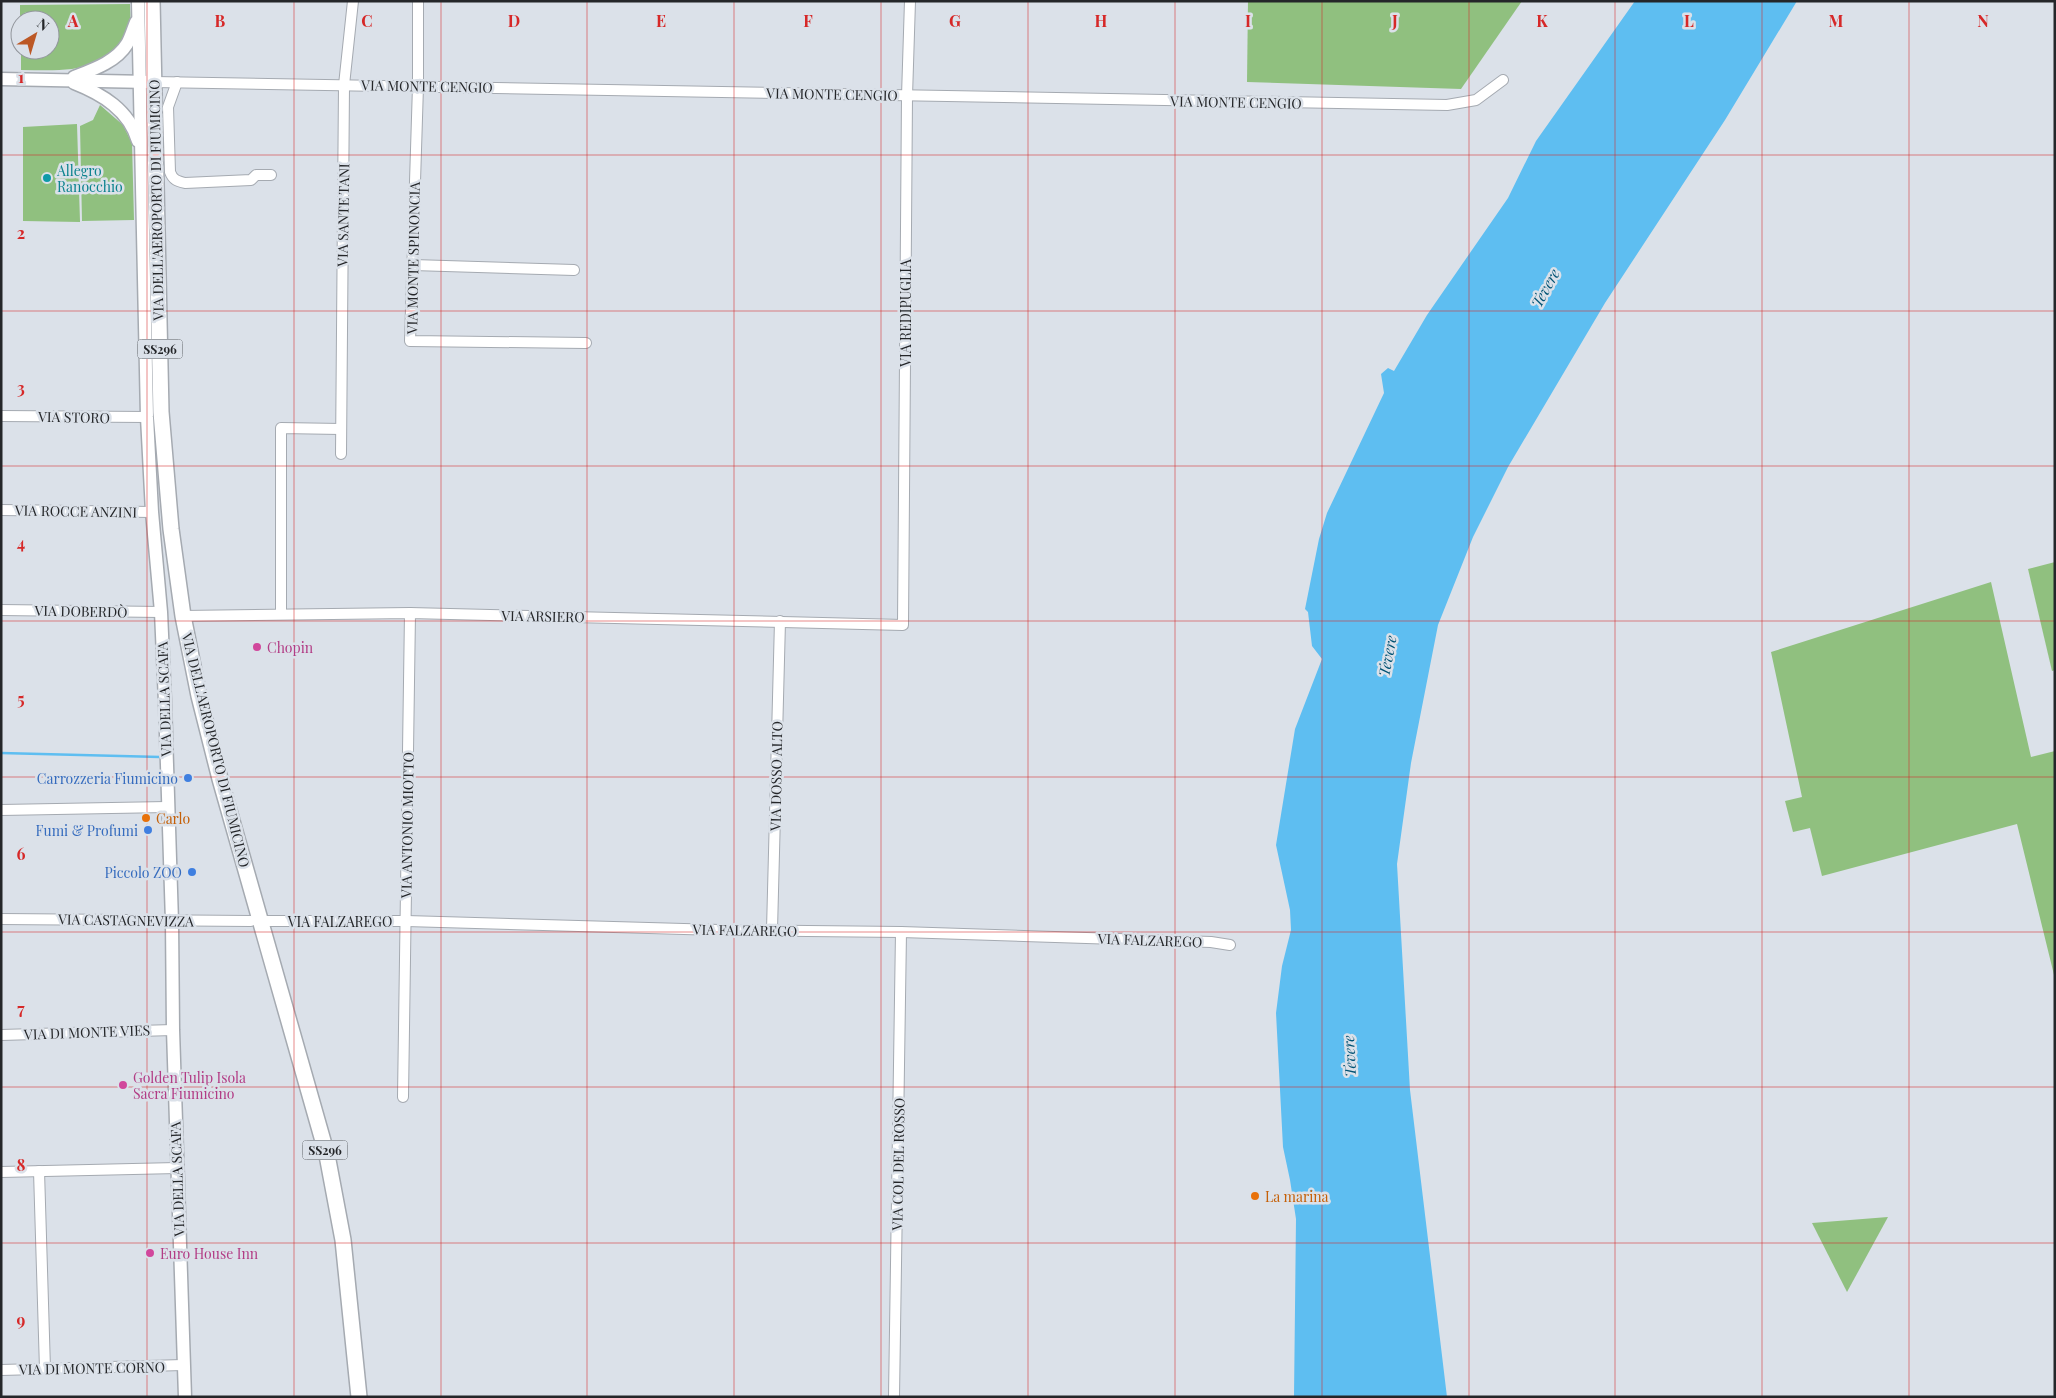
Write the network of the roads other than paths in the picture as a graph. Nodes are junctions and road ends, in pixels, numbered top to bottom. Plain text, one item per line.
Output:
1 (152, 1) edge
2 (353, 1) edge
3 (418, 1) edge
4 (910, 1) edge
5 (138, 8) edge
6 (1, 79) edge
7 (67, 80) junction
8 (1502, 80) dead end
9 (147, 82) junction
10 (177, 82) junction
11 (344, 85) junction
12 (418, 86) junction
13 (907, 96) junction
14 (141, 152) junction
15 (271, 176) dead end
16 (413, 265) junction
17 (574, 270) dead end
18 (586, 343) dead end
19 (1, 416) edge
20 (147, 417) junction
21 (341, 429) junction
22 (342, 454) dead end
23 (1, 510) edge
24 (152, 512) junction
25 (1, 610) edge
26 (161, 612) junction
27 (410, 613) junction
28 (281, 614) junction
29 (183, 616) junction
30 (780, 621) junction
31 (902, 625) joint
32 (167, 807) junction
33 (1, 810) edge
34 (1, 919) edge
35 (255, 921) junction
36 (406, 921) junction
37 (172, 922) junction
38 (772, 930) junction
39 (901, 932) junction
40 (1230, 945) dead end
41 (173, 1030) junction
42 (1, 1035) edge
43 (403, 1097) dead end
44 (176, 1168) junction
45 (39, 1171) junction
46 (1, 1172) edge
47 (183, 1365) junction
48 (45, 1369) junction
49 (1, 1370) edge
50 (185, 1397) edge
51 (359, 1397) edge
52 (894, 1397) edge

1 - 9 main road, VIA DELL'AEROPORTO DI FIUMICINO / SS296
2 - 11 street, VIA SANTE TANI
3 - 12 street, VIA MONTE SPINONCIA
4 - 13 street, VIA REDIPUGLIA
5 - 7 street
5 - 9 street, VIA DELLA SCAFA
6 - 7 street
7 - 9 street
7 - 14 street
8 - 13 street, VIA MONTE CENGIO
9 - 10 street, VIA MONTE CENGIO
9 - 14 street, VIA DELLA SCAFA
9 - 29 main road, VIA DELL'AEROPORTO DI FIUMICINO / SS296
10 - 11 street, VIA MONTE CENGIO
10 - 15 street
11 - 12 street, VIA MONTE CENGIO
11 - 21 street, VIA SANTE TANI
12 - 13 street, VIA MONTE CENGIO
12 - 16 street, VIA MONTE SPINONCIA
13 - 31 street, VIA REDIPUGLIA
14 - 20 street, VIA DELLA SCAFA
16 - 17 street
16 - 18 street, VIA MONTE SPINONCIA
19 - 20 street, VIA STORO
20 - 24 street, VIA DELLA SCAFA
21 - 22 street, VIA SANTE TANI
21 - 28 street
23 - 24 street, VIA ROCCE ANZINI
24 - 26 street, VIA DELLA SCAFA
25 - 26 street, VIA DOBERDÒ
26 - 32 street, VIA DELLA SCAFA
27 - 28 street, VIA ARSIERO
27 - 30 street, VIA ARSIERO
27 - 36 street, VIA ANTONIO MIOTTO
28 - 29 street, VIA ARSIERO
29 - 35 main road, VIA DELL'AEROPORTO DI FIUMICINO / SS296
30 - 31 street, VIA ARSIERO
30 - 38 street, VIA DOSSO ALTO
32 - 33 street
32 - 37 street, VIA DELLA SCAFA
34 - 37 street, VIA CASTAGNEVIZZA
35 - 36 street, VIA FALZAREGO
35 - 37 street, VIA CASTAGNEVIZZA
35 - 51 main road, VIA DELL'AEROPORTO DI FIUMICINO / SS296
36 - 38 street, VIA FALZAREGO
36 - 43 street, VIA ANTONIO MIOTTO
37 - 41 street, VIA DELLA SCAFA
38 - 39 street, VIA FALZAREGO
39 - 40 street, VIA FALZAREGO
39 - 52 street, VIA COL DEL ROSSO
41 - 42 street, VIA DI MONTE VIES
41 - 44 street, VIA DELLA SCAFA
44 - 45 street
44 - 47 street, VIA DELLA SCAFA
45 - 46 street
45 - 48 street
47 - 48 street, VIA DI MONTE CORNO
47 - 50 street, VIA DELLA SCAFA
48 - 49 street, VIA DI MONTE CORNO

